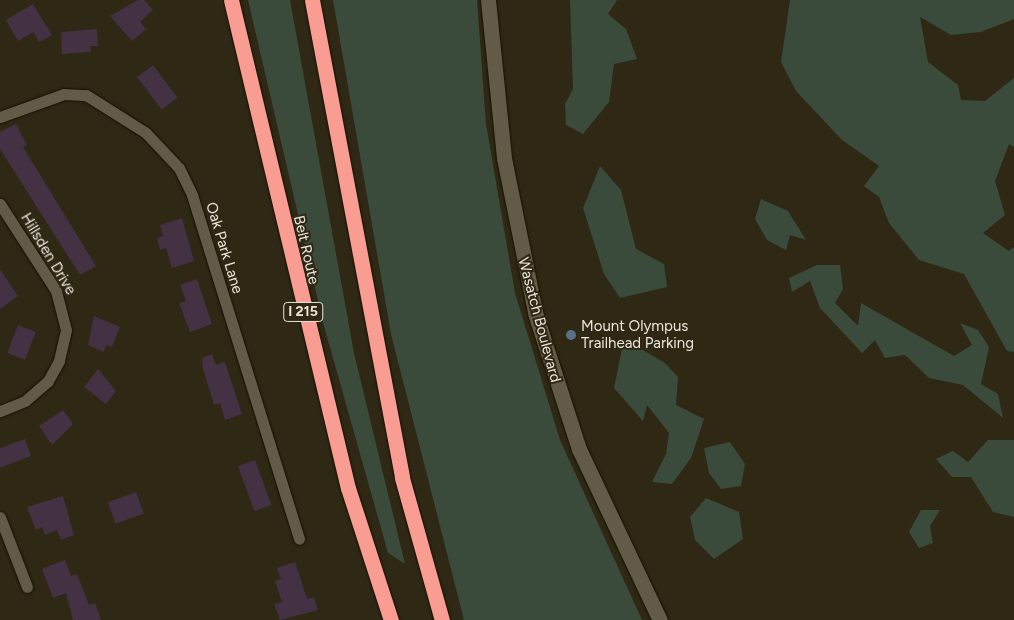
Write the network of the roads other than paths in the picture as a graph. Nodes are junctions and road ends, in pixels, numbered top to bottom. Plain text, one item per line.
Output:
1 (231, 0) edge
2 (312, 0) edge
3 (488, 0) edge
4 (0, 117) edge
5 (0, 204) edge
6 (0, 411) edge
7 (0, 517) edge
8 (299, 540) dead end
9 (27, 587) dead end
10 (390, 620) edge
11 (442, 620) edge
12 (660, 620) edge

1 - 10 highway, Belt Route / I 215
2 - 11 highway
3 - 12 street, Wasatch Boulevard
4 - 8 street, Oak Park Lane
5 - 6 street, Hillsden Drive
7 - 9 street

